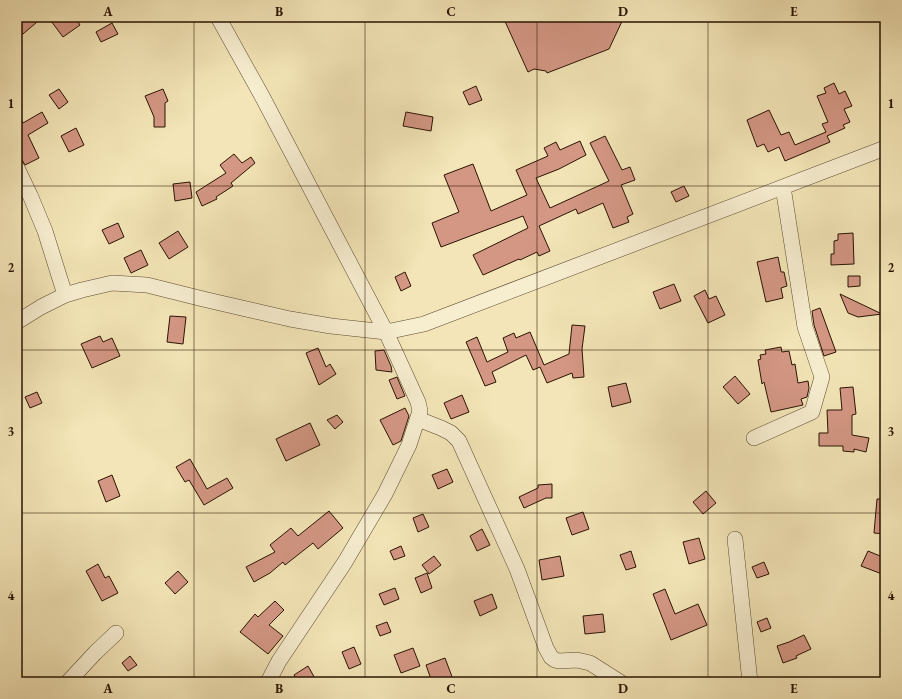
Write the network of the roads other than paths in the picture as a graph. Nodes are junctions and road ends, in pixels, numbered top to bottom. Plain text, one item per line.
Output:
1 (218, 17) edge
2 (885, 148) edge
3 (17, 168) edge
4 (783, 187) junction
5 (65, 295) junction
6 (17, 322) edge
7 (386, 332) junction
8 (418, 419) junction
9 (754, 438) dead end
10 (735, 539) dead end
11 (116, 633) dead end
12 (68, 682) edge
13 (268, 682) edge
14 (620, 682) edge
15 (750, 682) edge

1 - 7 street
2 - 4 street
3 - 5 street
4 - 7 street
4 - 9 street
5 - 6 street
5 - 7 street
7 - 8 street
8 - 13 street
8 - 14 street
10 - 15 street
11 - 12 street

